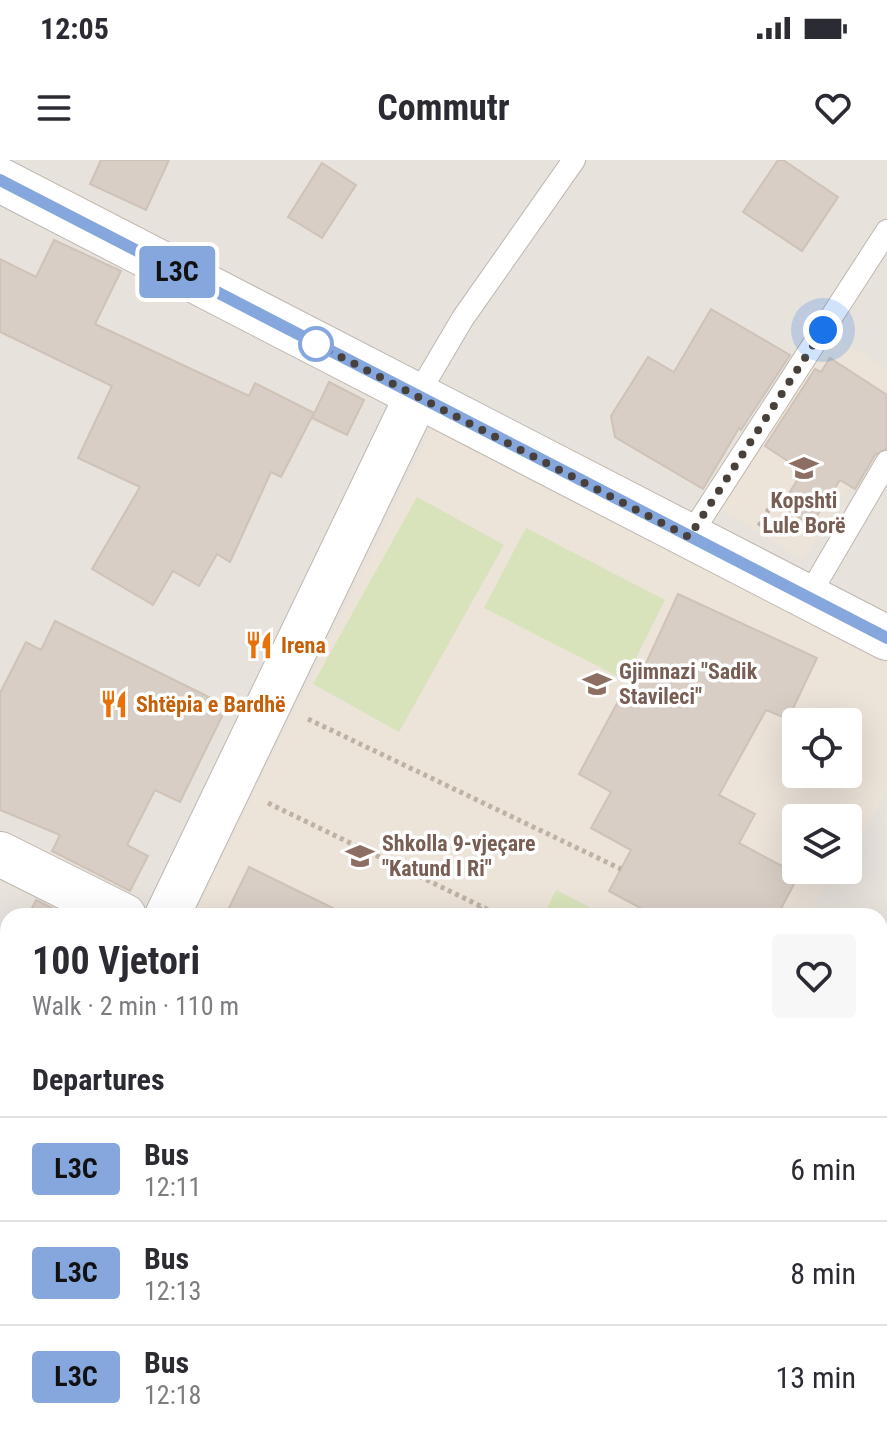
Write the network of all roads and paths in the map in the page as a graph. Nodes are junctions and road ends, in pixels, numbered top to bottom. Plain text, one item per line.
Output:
1 (574, 160) edge
2 (0, 180) edge
3 (887, 231) edge
4 (417, 396) junction
5 (887, 462) edge
6 (769, 509) dead end
7 (756, 531) dead end
8 (689, 537) junction
9 (808, 597) junction
10 (887, 638) edge
11 (294, 712) dead end
12 (268, 802) dead end
13 (0, 854) edge
14 (621, 869) dead end
15 (480, 906) joint
16 (108, 908) edge
17 (171, 908) edge
18 (484, 908) edge

1 - 4 lane
2 - 4 street
3 - 8 lane
4 - 8 street
4 - 17 street
5 - 9 lane
6 - 7 path
8 - 9 street
9 - 10 street
11 - 14 path
12 - 15 path
13 - 16 street
15 - 18 path

